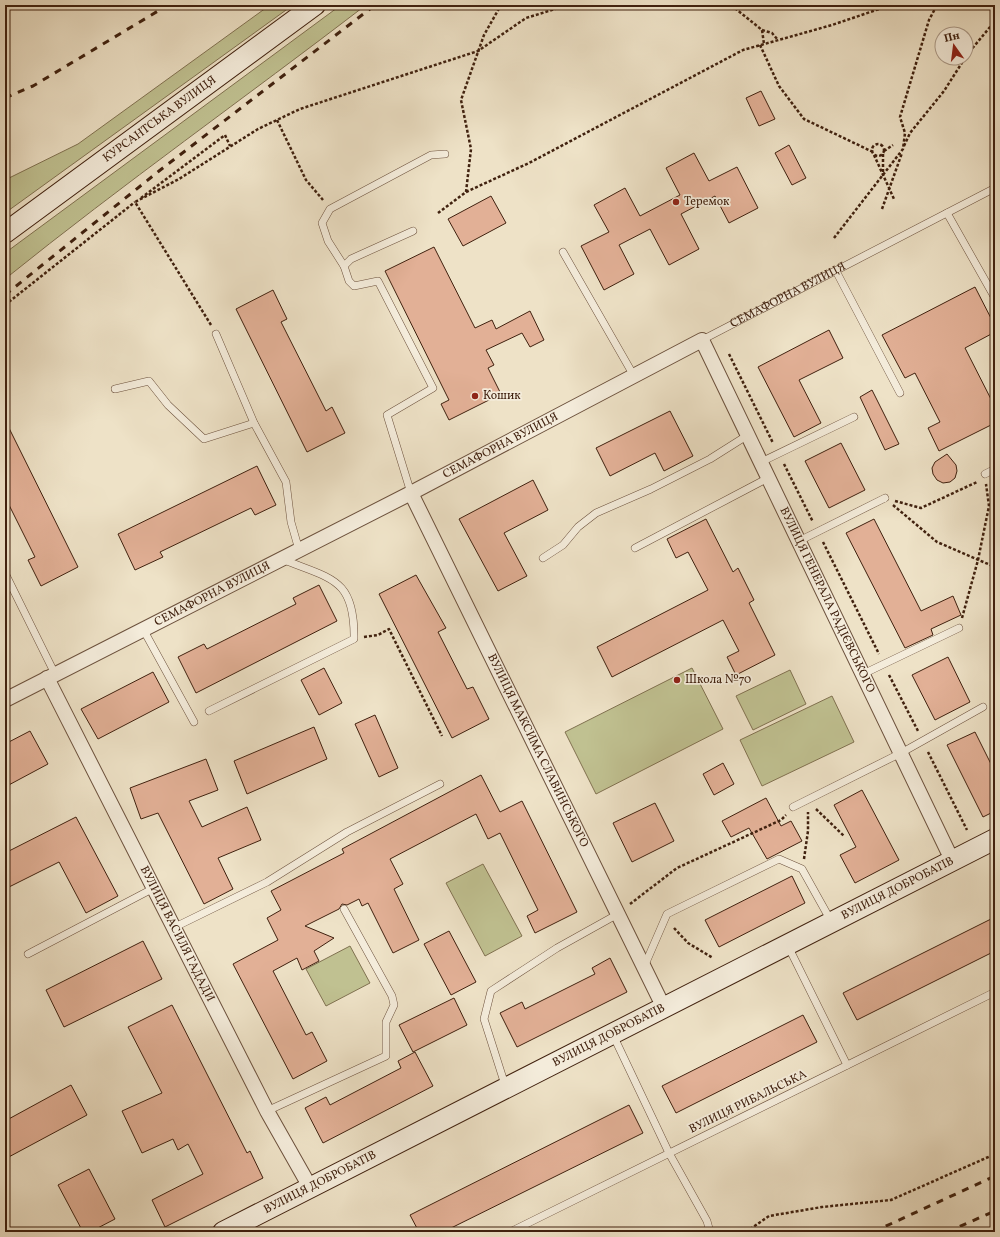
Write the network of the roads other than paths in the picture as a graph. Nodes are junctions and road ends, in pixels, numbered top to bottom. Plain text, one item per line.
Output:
1 (316, 5) edge
2 (445, 154) dead end
3 (995, 188) edge
4 (947, 213) junction
5 (413, 231) dead end
6 (5, 233) edge
7 (563, 252) dead end
8 (344, 266) junction
9 (836, 271) junction
10 (995, 298) edge
11 (216, 334) road end
12 (702, 340) junction
13 (634, 376) junction
14 (115, 390) dead end
15 (900, 393) dead end
16 (854, 417) dead end
17 (254, 423) junction
18 (748, 436) junction
19 (761, 462) junction
20 (995, 469) edge
21 (985, 474) road end
22 (768, 478) junction
23 (411, 493) junction
24 (885, 498) road end
25 (799, 541) junction
26 (635, 548) dead end
27 (299, 550) junction
28 (543, 558) dead end
29 (282, 559) junction
30 (5, 573) edge
31 (959, 628) road end
32 (143, 629) junction
33 (863, 674) junction
34 (51, 676) junction
35 (8, 696) edge
36 (984, 707) dead end
37 (209, 711) dead end
38 (194, 722) dead end
39 (901, 753) junction
40 (440, 784) dead end
41 (793, 807) road end
42 (995, 839) edge
43 (952, 860) junction
44 (154, 888) junction
45 (344, 909) dead end
46 (618, 914) junction
47 (831, 922) junction
48 (175, 927) junction
49 (787, 944) junction
50 (28, 954) dead end
51 (644, 967) junction
52 (995, 992) edge
53 (664, 1008) junction
54 (612, 1034) junction
55 (847, 1065) junction
56 (506, 1088) junction
57 (267, 1111) junction
58 (669, 1153) junction
59 (310, 1187) junction
60 (223, 1232) edge
61 (510, 1232) edge
62 (710, 1232) edge

1 - 6 street, КУРСАНТСЬКА ВУЛИЦЯ
2 - 8 lane
3 - 4 lane, СЕМАФОРНА ВУЛИЦЯ
4 - 9 lane, СЕМАФОРНА ВУЛИЦЯ
4 - 10 lane
5 - 8 lane
7 - 13 lane
8 - 23 lane
9 - 12 lane, СЕМАФОРНА ВУЛИЦЯ
9 - 15 lane
11 - 17 lane
12 - 13 street, СЕМАФОРНА ВУЛИЦЯ
12 - 18 street, ВУЛИЦЯ ГЕНЕРАЛА РАДІЄВСЬКОГО
13 - 23 street, СЕМАФОРНА ВУЛИЦЯ
14 - 17 lane
16 - 19 lane
17 - 27 lane
18 - 19 street, ВУЛИЦЯ ГЕНЕРАЛА РАДІЄВСЬКОГО
18 - 28 lane
19 - 22 street, ВУЛИЦЯ ГЕНЕРАЛА РАДІЄВСЬКОГО
20 - 21 lane
22 - 25 street, ВУЛИЦЯ ГЕНЕРАЛА РАДІЄВСЬКОГО
22 - 26 lane
23 - 27 street, СЕМАФОРНА ВУЛИЦЯ
23 - 46 street, ВУЛИЦЯ МАКСИМА СЛАВИНСЬКОГО
24 - 25 lane
25 - 33 street, ВУЛИЦЯ ГЕНЕРАЛА РАДІЄВСЬКОГО
27 - 29 street, СЕМАФОРНА ВУЛИЦЯ
29 - 32 street, СЕМАФОРНА ВУЛИЦЯ
29 - 37 lane
30 - 34 lane
31 - 33 lane
32 - 34 street, СЕМАФОРНА ВУЛИЦЯ
32 - 38 lane
33 - 39 street, ВУЛИЦЯ ГЕНЕРАЛА РАДІЄВСЬКОГО
34 - 35 street, СЕМАФОРНА ВУЛИЦЯ
34 - 44 street, ВУЛИЦЯ ВАСИЛЯ ГАДАДИ
36 - 39 lane
39 - 41 lane
39 - 43 street, ВУЛИЦЯ ГЕНЕРАЛА РАДІЄВСЬКОГО
40 - 48 lane
42 - 43 street, ВУЛИЦЯ ДОБРОБАТІВ
43 - 47 street, ВУЛИЦЯ ДОБРОБАТІВ
44 - 48 street, ВУЛИЦЯ ВАСИЛЯ ГАДАДИ
44 - 50 lane
45 - 57 lane
46 - 51 street, ВУЛИЦЯ МАКСИМА СЛАВИНСЬКОГО
46 - 56 lane
47 - 49 street, ВУЛИЦЯ ДОБРОБАТІВ
47 - 51 lane
48 - 57 street, ВУЛИЦЯ ВАСИЛЯ ГАДАДИ
49 - 53 street, ВУЛИЦЯ ДОБРОБАТІВ
49 - 55 lane
51 - 53 street, ВУЛИЦЯ МАКСИМА СЛАВИНСЬКОГО
52 - 55 lane, ВУЛИЦЯ РИБАЛЬСЬКА
53 - 54 street, ВУЛИЦЯ ДОБРОБАТІВ
54 - 56 street, ВУЛИЦЯ ДОБРОБАТІВ
54 - 58 lane
55 - 58 lane, ВУЛИЦЯ РИБАЛЬСЬКА
56 - 59 street, ВУЛИЦЯ ДОБРОБАТІВ
57 - 59 street, ВУЛИЦЯ ВАСИЛЯ ГАДАДИ
58 - 61 lane, ВУЛИЦЯ РИБАЛЬСЬКА
58 - 62 lane
59 - 60 street, ВУЛИЦЯ ДОБРОБАТІВ

